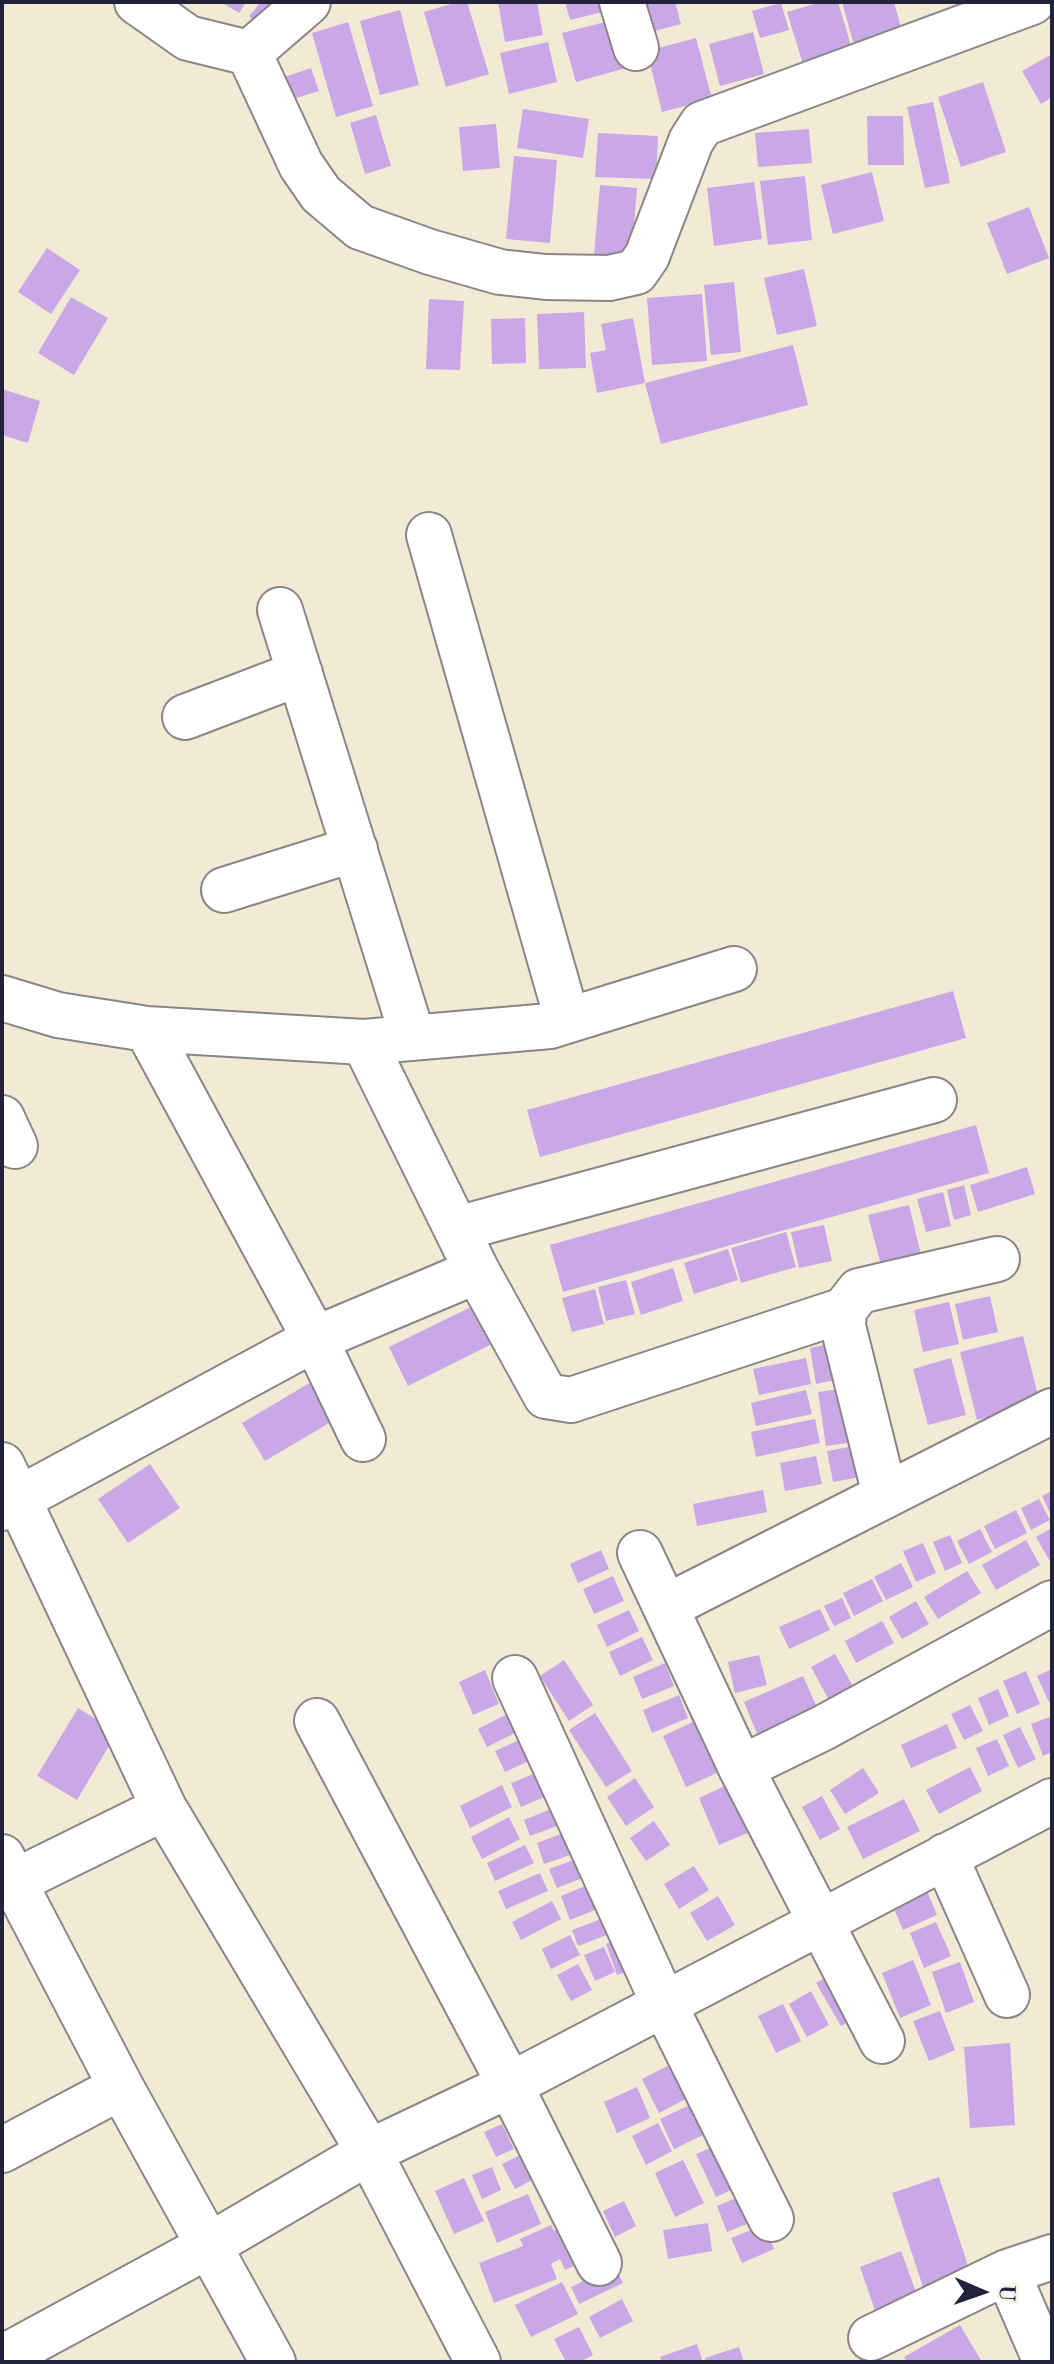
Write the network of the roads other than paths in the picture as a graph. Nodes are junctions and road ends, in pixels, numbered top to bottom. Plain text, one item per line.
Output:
1 (137, 2) edge
2 (308, 2) edge
3 (622, 2) edge
4 (1032, 2) edge
5 (636, 48) dead end
6 (249, 53) junction
7 (429, 535) dead end
8 (280, 610) dead end
9 (300, 673) junction
10 (185, 717) dead end
11 (355, 849) junction
12 (224, 890) dead end
13 (734, 969) dead end
14 (2, 998) edge
15 (567, 1019) junction
16 (147, 1029) junction
17 (413, 1038) junction
18 (364, 1042) junction
19 (934, 1100) dead end
20 (457, 1229) junction
21 (997, 1259) dead end
22 (477, 1271) junction
23 (844, 1310) junction
24 (315, 1339) junction
25 (1052, 1411) edge
26 (363, 1439) dead end
27 (8, 1491) edge
28 (885, 1495) junction
29 (640, 1553) dead end
30 (1052, 1603) edge
31 (666, 1607) junction
32 (515, 1678) dead end
33 (317, 1721) dead end
34 (741, 1768) junction
35 (1052, 1801) edge
36 (164, 1808) junction
37 (945, 1856) junction
38 (8, 1869) edge
39 (823, 1922) junction
40 (1007, 1995) dead end
41 (664, 2004) junction
42 (882, 2041) dead end
43 (510, 2085) junction
44 (121, 2087) junction
45 (8, 2134) edge
46 (369, 2152) junction
47 (771, 2219) dead end
48 (210, 2245) junction
49 (1052, 2257) edge
50 (599, 2263) dead end
51 (1007, 2272) junction
52 (871, 2338) dead end
53 (2, 2358) edge
54 (1049, 2361) edge
55 (273, 2362) edge
56 (478, 2362) edge

1 - 6 street
2 - 6 street
3 - 5 street
4 - 6 street
7 - 15 street
8 - 9 street
9 - 10 street
9 - 11 street
11 - 12 street
11 - 17 street
13 - 15 street
14 - 16 street
15 - 17 street
16 - 18 street
16 - 24 street
17 - 18 street
18 - 20 street
19 - 20 street
20 - 22 street
21 - 23 street
22 - 23 street
22 - 24 street
23 - 28 street
24 - 26 street
24 - 27 street
25 - 28 street
27 - 36 street
28 - 31 street
29 - 31 street
30 - 34 street
31 - 34 street
32 - 41 street
33 - 43 street
34 - 39 street
35 - 37 street
36 - 38 street
36 - 46 street
37 - 39 street
37 - 40 street
38 - 44 street
39 - 41 street
39 - 42 street
41 - 43 street
41 - 47 street
43 - 46 street
43 - 50 street
44 - 45 street
44 - 48 street
46 - 48 street
46 - 56 street
48 - 53 street
48 - 55 street
49 - 51 street
51 - 52 street
51 - 54 street

